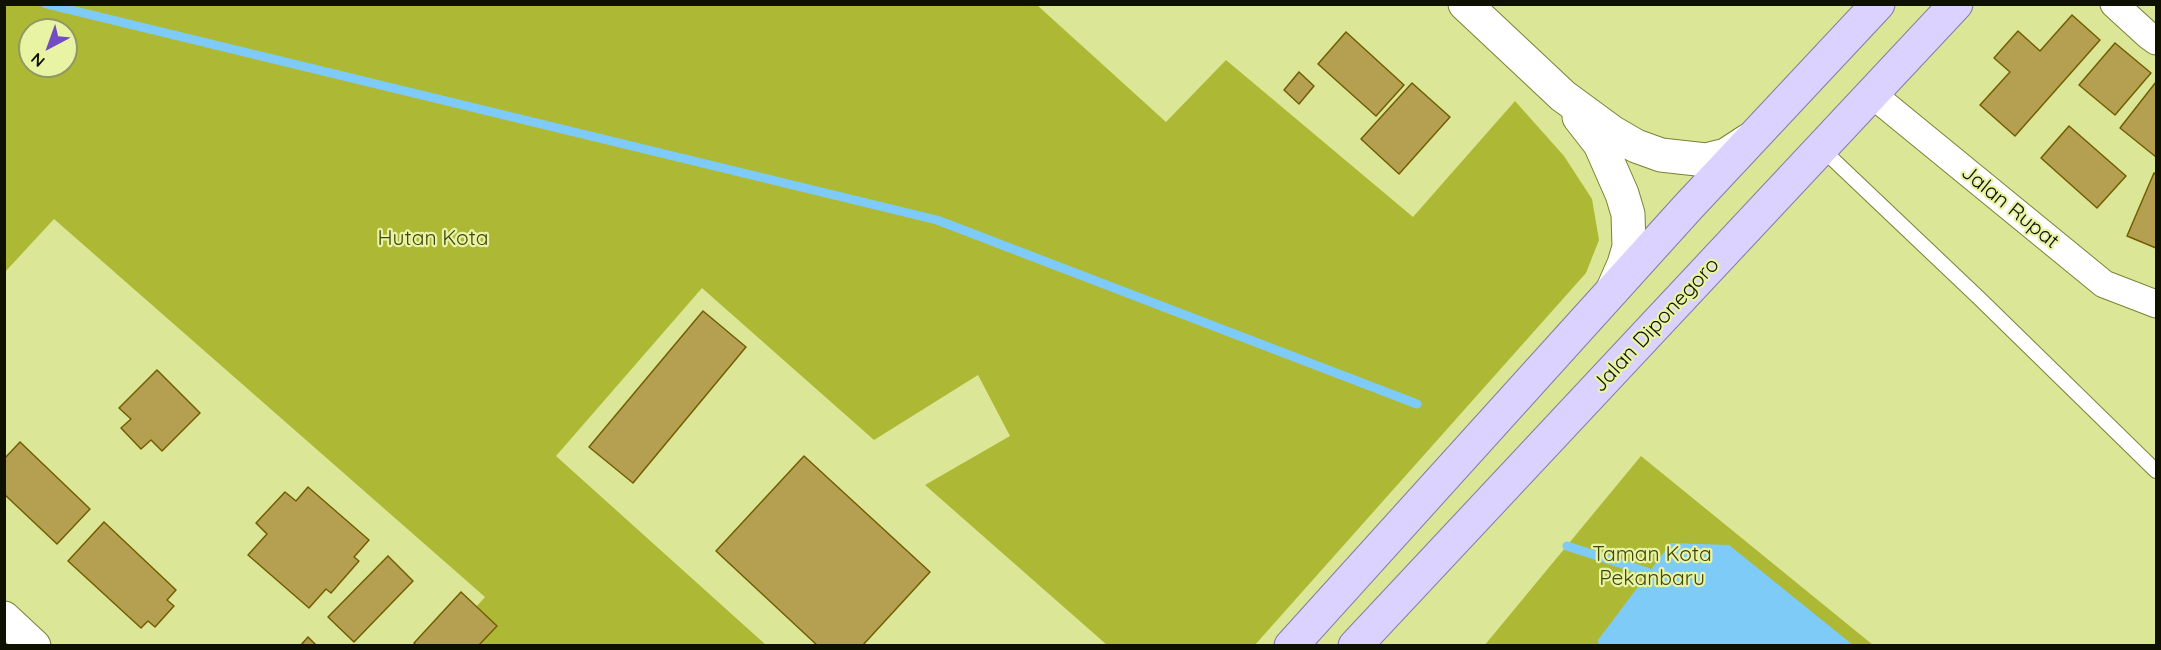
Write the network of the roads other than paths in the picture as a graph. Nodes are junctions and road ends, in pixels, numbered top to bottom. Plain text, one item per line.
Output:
1 (1465, 4) edge
2 (1878, 4) edge
3 (1956, 4) edge
4 (2114, 4) edge
5 (2157, 41) edge
6 (1872, 95) junction
7 (1563, 96) junction
8 (1749, 140) junction
9 (1821, 148) junction
10 (1612, 291) junction
11 (2157, 304) edge
12 (2157, 471) edge
13 (4, 618) edge
14 (34, 645) edge
15 (1291, 645) edge
16 (1356, 645) edge

1 - 7 street
2 - 8 main road
3 - 6 main road, Jalan Diponegoro
4 - 5 street
6 - 9 main road, Jalan Diponegoro
6 - 11 street, Jalan Rupat
7 - 8 street
7 - 10 street
8 - 10 main road
9 - 12 lane
9 - 16 main road, Jalan Diponegoro
10 - 15 main road
13 - 14 street

